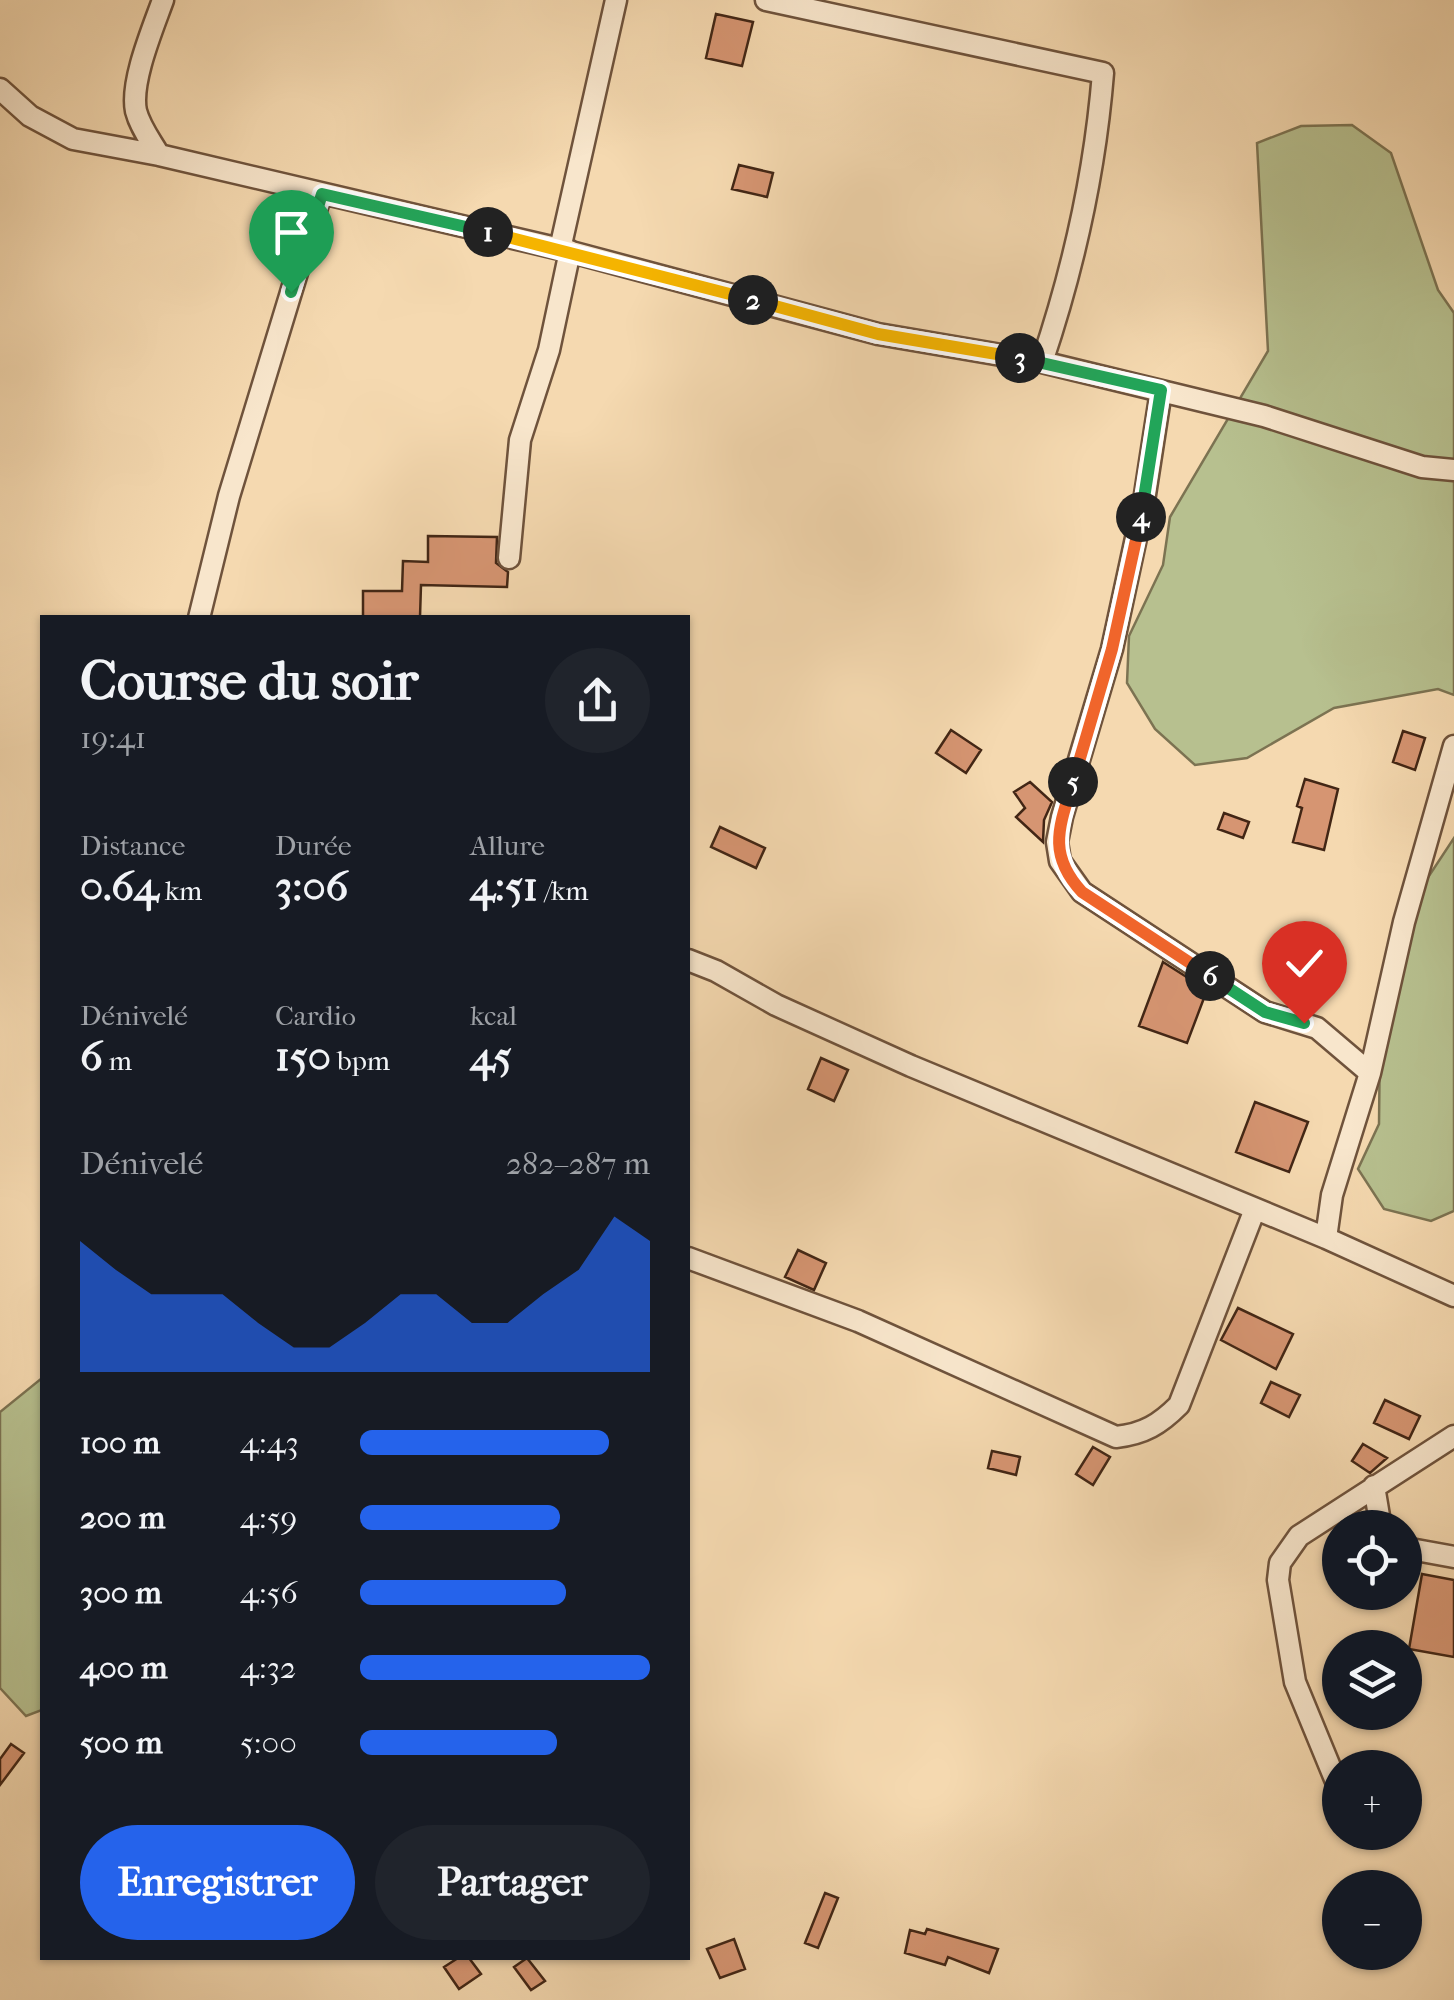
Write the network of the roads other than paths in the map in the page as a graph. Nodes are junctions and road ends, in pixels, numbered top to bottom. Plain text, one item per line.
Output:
1 (163, 0) edge
2 (616, 0) edge
3 (766, 0) edge
4 (0, 89) edge
5 (160, 155) junction
6 (322, 194) junction
7 (564, 250) junction
8 (1042, 362) junction
9 (1161, 390) junction
10 (1454, 470) edge
11 (509, 558) dead end
12 (201, 615) edge
13 (1454, 746) edge
14 (690, 961) edge
15 (1370, 1073) junction
16 (1256, 1209) junction
17 (1326, 1238) junction
18 (690, 1259) edge
19 (1454, 1296) edge
20 (1454, 1436) edge
21 (1374, 1486) junction
22 (1378, 1510) edge
23 (1422, 1551) edge
24 (1454, 1557) edge
25 (1323, 1750) edge

1 - 5 street
2 - 7 street
3 - 8 street
4 - 5 street
5 - 6 street
6 - 7 street
6 - 12 street
7 - 8 street
7 - 11 street
8 - 9 street
9 - 10 street
9 - 15 street
13 - 15 street
14 - 16 street
15 - 17 street
16 - 17 street
16 - 18 street
17 - 19 street
20 - 21 street
21 - 22 street
21 - 25 street
23 - 24 street

